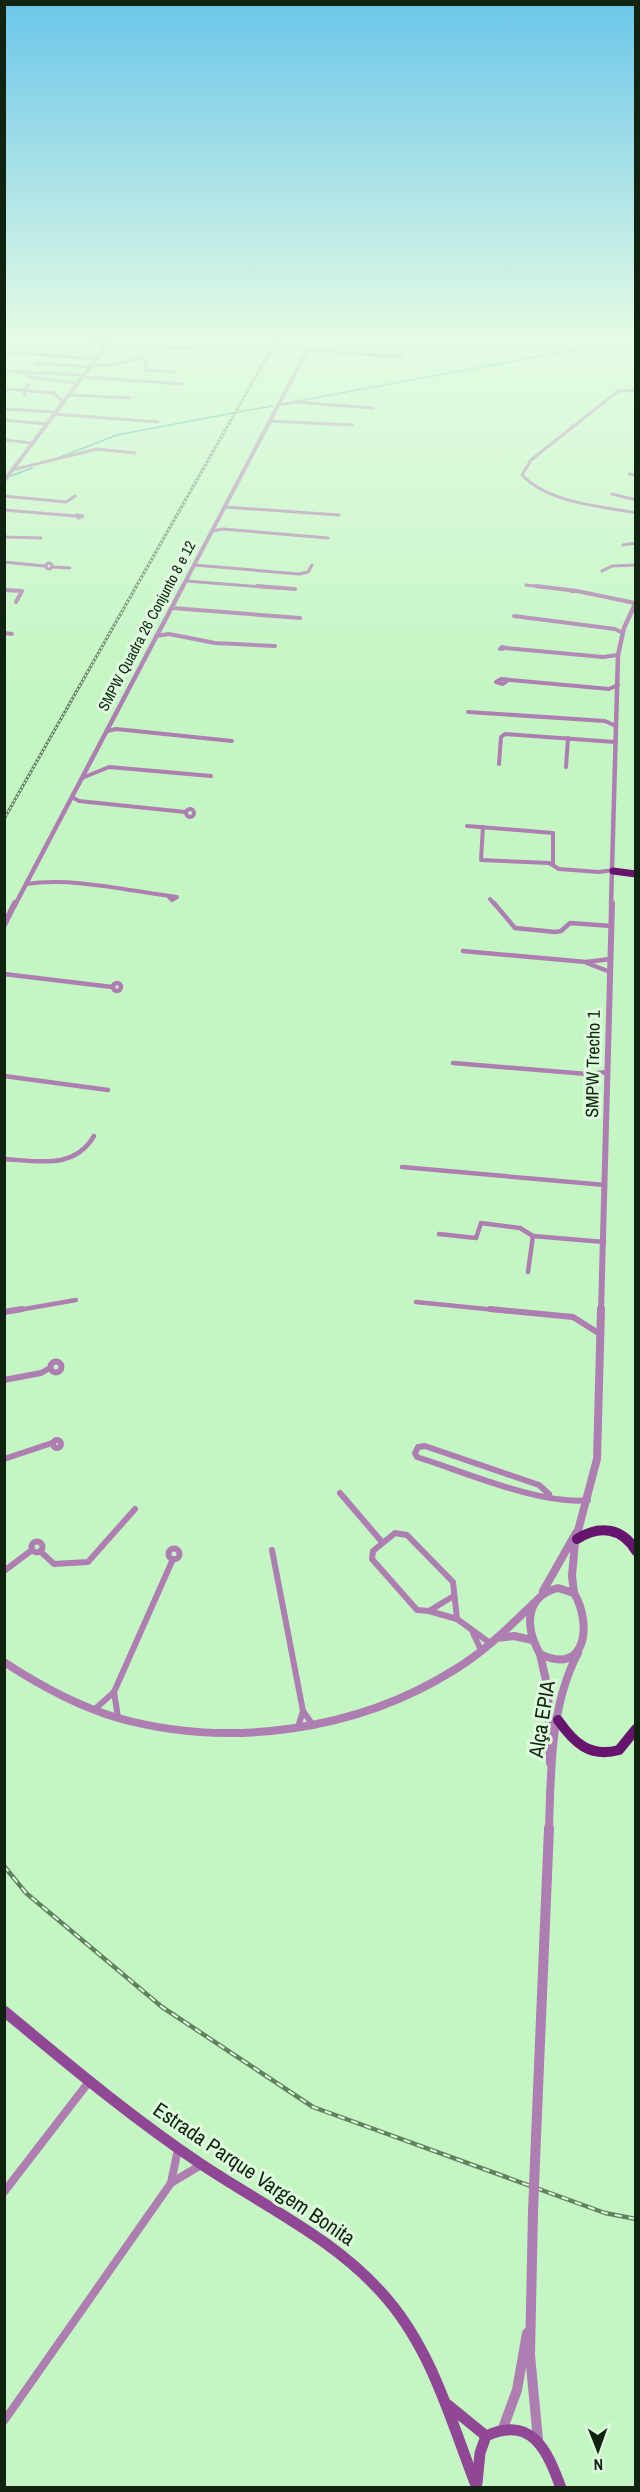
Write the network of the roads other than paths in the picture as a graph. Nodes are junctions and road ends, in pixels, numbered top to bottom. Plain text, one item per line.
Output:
1 (23, 455) edge
2 (72, 455) edge
3 (251, 455) edge
4 (537, 455) edge
5 (12, 470) junction
6 (629, 474) dead end
7 (636, 475) edge
8 (4, 481) edge
9 (612, 494) dead end
10 (4, 496) edge
11 (75, 496) dead end
12 (636, 500) edge
13 (225, 505) junction
14 (233, 506) joint
15 (4, 510) edge
16 (636, 513) edge
17 (339, 514) dead end
18 (75, 516) dead end
19 (214, 526) junction
20 (223, 529) junction
21 (212, 531) junction
22 (4, 535) edge
23 (41, 538) dead end
24 (328, 538) dead end
25 (636, 543) edge
26 (623, 545) dead end
27 (4, 562) edge
28 (194, 565) junction
29 (312, 565) dead end
30 (636, 566) edge
31 (70, 568) dead end
32 (602, 571) dead end
33 (187, 579) junction
34 (194, 580) joint
35 (526, 585) dead end
36 (295, 589) dead end
37 (4, 590) edge
38 (571, 591) joint
39 (16, 602) dead end
40 (635, 602) edge
41 (175, 606) junction
42 (514, 616) dead end
43 (300, 618) dead end
44 (615, 629) joint
45 (623, 630) junction
46 (4, 633) edge
47 (12, 634) dead end
48 (157, 634) junction
49 (275, 646) dead end
50 (506, 648) dead end
51 (618, 659) junction
52 (507, 681) dead end
53 (618, 685) junction
54 (609, 689) junction
55 (617, 695) junction
56 (468, 712) dead end
57 (607, 722) joint
58 (616, 722) junction
59 (108, 728) junction
60 (568, 738) junction
61 (232, 741) dead end
62 (615, 742) junction
63 (499, 764) dead end
64 (566, 767) dead end
65 (211, 776) dead end
66 (82, 778) junction
67 (70, 800) junction
68 (185, 812) dead end
69 (466, 826) dead end
70 (483, 827) junction
71 (553, 863) junction
72 (636, 868) edge
73 (613, 870) junction
74 (599, 872) junction
75 (636, 874) edge
76 (30, 877) junction
77 (612, 879) junction
78 (37, 882) junction
79 (26, 884) junction
80 (168, 896) dead end
81 (490, 899) dead end
82 (4, 925) edge
83 (611, 926) junction
84 (463, 951) dead end
85 (611, 959) junction
86 (586, 962) junction
87 (610, 972) junction
88 (4, 974) edge
89 (112, 987) dead end
90 (453, 1063) dead end
91 (607, 1072) junction
92 (592, 1074) junction
93 (4, 1076) edge
94 (607, 1080) junction
95 (108, 1090) dead end
96 (94, 1136) dead end
97 (4, 1159) edge
98 (402, 1167) dead end
99 (605, 1185) junction
100 (439, 1234) dead end
101 (533, 1236) junction
102 (604, 1242) junction
103 (528, 1272) dead end
104 (76, 1300) dead end
105 (416, 1302) dead end
106 (4, 1312) edge
107 (602, 1335) junction
108 (50, 1368) dead end
109 (4, 1380) edge
110 (52, 1443) dead end
111 (457, 1457) junction
112 (4, 1459) edge
113 (453, 1468) junction
114 (492, 1469) junction
115 (488, 1479) junction
116 (531, 1482) junction
117 (527, 1492) junction
118 (340, 1493) dead end
119 (549, 1494) junction
120 (589, 1500) junction
121 (573, 1503) junction
122 (135, 1509) dead end
123 (583, 1519) junction
124 (578, 1534) junction
125 (382, 1542) junction
126 (272, 1550) dead end
127 (40, 1551) joint
128 (636, 1551) edge
129 (173, 1559) dead end
130 (4, 1571) edge
131 (542, 1592) junction
132 (574, 1593) junction
133 (452, 1597) junction
134 (534, 1604) junction
135 (429, 1611) junction
136 (457, 1619) junction
137 (473, 1633) junction
138 (532, 1640) junction
139 (493, 1641) junction
140 (481, 1650) junction
141 (578, 1653) junction
142 (540, 1654) junction
143 (4, 1662) edge
144 (114, 1692) junction
145 (95, 1709) junction
146 (303, 1711) junction
147 (118, 1717) junction
148 (558, 1720) junction
149 (314, 1725) junction
150 (298, 1727) junction
151 (636, 1729) edge
152 (551, 1777) junction
153 (4, 2011) edge
154 (88, 2083) junction
155 (179, 2148) junction
156 (202, 2164) junction
157 (171, 2183) junction
158 (4, 2192) edge
159 (529, 2322) junction
160 (445, 2401) junction
161 (4, 2421) edge
162 (503, 2428) junction
163 (486, 2436) junction
164 (538, 2440) junction
165 (477, 2487) edge
166 (561, 2487) edge

1 - 5 street
2 - 5 street
3 - 13 street, SMPW Quadra 26 Conjunto 8 e 12
4 - 16 street
5 - 8 street
6 - 7 street
9 - 12 street
10 - 11 street
13 - 14 street
13 - 19 street, SMPW Quadra 26 Conjunto 8 e 12
14 - 17 street
15 - 18 street
19 - 20 street
19 - 21 street, SMPW Quadra 26 Conjunto 8 e 12
20 - 21 street
20 - 24 street
21 - 28 street, SMPW Quadra 26 Conjunto 8 e 12
22 - 23 street
25 - 26 street
27 - 31 street
28 - 29 street
28 - 33 street, SMPW Quadra 26 Conjunto 8 e 12
30 - 32 street
33 - 34 street
33 - 41 street, SMPW Quadra 26 Conjunto 8 e 12
34 - 36 street
35 - 38 street
37 - 39 street
38 - 40 street
40 - 45 street, SMPW Trecho 1
41 - 43 street
41 - 48 street, SMPW Quadra 26 Conjunto 8 e 12
42 - 44 street
44 - 45 street
45 - 51 street, SMPW Trecho 1
46 - 47 street
48 - 49 street
48 - 59 street, SMPW Quadra 26 Conjunto 8 e 12
50 - 51 street
51 - 53 street, SMPW Trecho 1
52 - 54 street
53 - 54 street
53 - 55 street, SMPW Trecho 1
54 - 55 street
55 - 58 street, SMPW Trecho 1
56 - 57 street
57 - 58 street
58 - 62 street, SMPW Trecho 1
59 - 61 street
59 - 66 street, SMPW Quadra 26 Conjunto 8 e 12
60 - 62 street
60 - 63 street
60 - 64 street
62 - 73 street, SMPW Trecho 1
65 - 66 street
66 - 67 street, SMPW Quadra 26 Conjunto 8 e 12
67 - 68 street
67 - 76 street, SMPW Quadra 26 Conjunto 8 e 12
69 - 70 street
70 - 71 street
70 - 71 street
71 - 74 street
72 - 73 highway
73 - 74 street
73 - 75 highway
73 - 77 street, SMPW Trecho 1
74 - 77 street
76 - 78 street
76 - 79 street, SMPW Quadra 26 Conjunto 8 e 12
77 - 83 street, SMPW Trecho 1
78 - 79 street
78 - 80 street
79 - 82 street, SMPW Quadra 26 Conjunto 8 e 12
81 - 83 street
83 - 85 street, SMPW Trecho 1
84 - 86 street
85 - 86 street
85 - 87 street, SMPW Trecho 1
86 - 87 street
87 - 91 street, SMPW Trecho 1
88 - 89 street
90 - 92 street
91 - 92 street
91 - 94 street, SMPW Trecho 1
92 - 94 street
93 - 95 street
94 - 99 street, SMPW Trecho 1
96 - 97 street
98 - 99 street
99 - 102 street, SMPW Trecho 1
100 - 101 street
101 - 102 street
101 - 103 street
102 - 107 street, SMPW Trecho 1
104 - 106 street
105 - 107 street
107 - 120 street, SMPW Trecho 1
108 - 109 street
110 - 112 street
111 - 113 street
111 - 113 street
111 - 114 street
113 - 115 street
114 - 115 street
114 - 116 street
115 - 117 street
116 - 117 street
116 - 119 street
117 - 119 street
118 - 125 street
119 - 121 street
120 - 121 street
120 - 123 street, SMPW Trecho 1
121 - 123 street
122 - 127 street
123 - 124 street, SMPW Trecho 1
124 - 128 highway
124 - 131 street
124 - 132 street
125 - 133 street
125 - 135 street
126 - 146 street
127 - 130 street
129 - 144 street
131 - 132 street
131 - 134 street
132 - 141 street
133 - 135 street
133 - 136 street
134 - 138 street
134 - 139 street
135 - 136 street
136 - 137 street
137 - 139 street
137 - 140 street
138 - 139 street
138 - 142 street
139 - 140 street
140 - 149 street
141 - 142 street
141 - 148 street, Alça EPIA
142 - 152 street, Alça EPIA
143 - 145 street
144 - 145 street
144 - 147 street
145 - 147 street
146 - 149 street
146 - 150 street
147 - 150 street
148 - 151 highway
148 - 152 street, Alça EPIA
149 - 150 street
152 - 159 street, bridge
153 - 154 main road, Estrada Parque Vargem Bonita
154 - 155 main road, Estrada Parque Vargem Bonita
154 - 158 street
155 - 156 main road, Estrada Parque Vargem Bonita
155 - 157 street
156 - 157 street
156 - 160 main road, Estrada Parque Vargem Bonita
157 - 161 street
159 - 162 street
159 - 164 street
160 - 163 main road
160 - 165 main road
162 - 163 main road
162 - 164 main road
163 - 165 main road
164 - 166 main road

